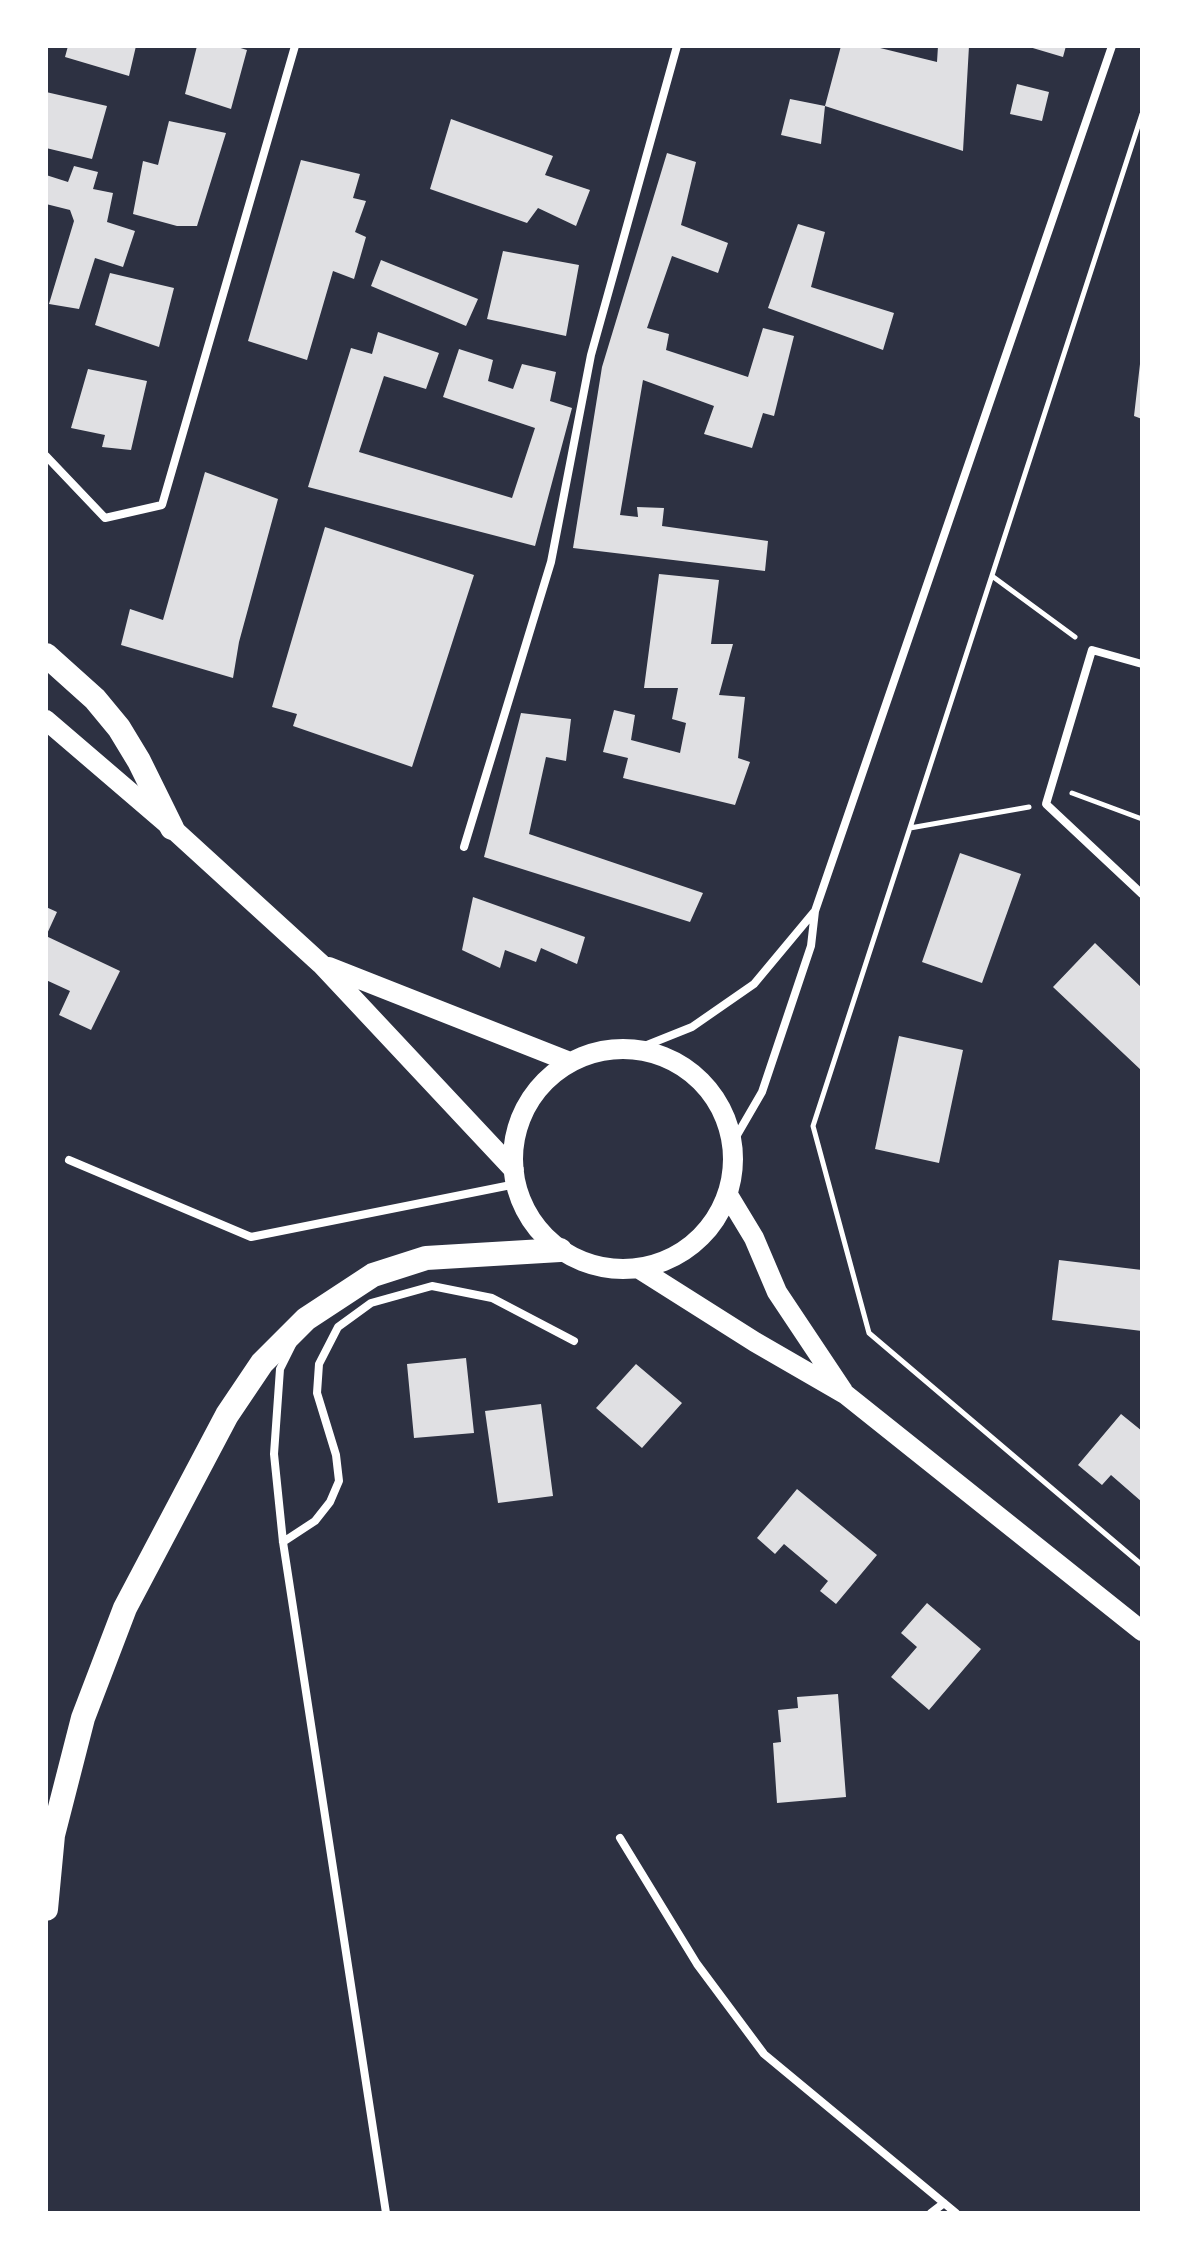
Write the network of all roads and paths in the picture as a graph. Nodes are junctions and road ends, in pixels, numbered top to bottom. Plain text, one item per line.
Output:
1 (295, 46) edge
2 (677, 46) edge
3 (1112, 46) edge
4 (1142, 114) edge
5 (46, 456) edge
6 (992, 576) junction
7 (1092, 650) junction
8 (46, 655) edge
9 (1142, 664) edge
10 (46, 720) edge
11 (1051, 786) junction
12 (1046, 804) junction
13 (1142, 819) edge
14 (172, 828) junction
15 (910, 828) junction
16 (464, 847) dead end
17 (1142, 894) edge
18 (815, 911) junction
19 (321, 964) junction
20 (637, 1049) junction
21 (570, 1062) junction
22 (733, 1142) junction
23 (69, 1160) dead end
24 (515, 1177) junction
25 (728, 1195) junction
26 (560, 1250) junction
27 (638, 1268) junction
28 (306, 1319) junction
29 (574, 1341) dead end
30 (845, 1394) junction
31 (283, 1542) junction
32 (1142, 1565) edge
33 (1142, 1631) edge
34 (620, 1838) dead end
35 (46, 1909) edge
36 (944, 2203) junction
37 (386, 2213) edge
38 (931, 2213) edge
39 (956, 2213) edge

1 - 5 street
2 - 16 street
3 - 18 street
4 - 6 path
6 - 7 path
6 - 15 path
7 - 9 street
7 - 11 street
8 - 14 highway
10 - 14 main road
11 - 12 street
11 - 13 path
12 - 15 path
12 - 17 street
14 - 19 main road
15 - 32 path
18 - 20 street
18 - 22 street
19 - 21 main road
19 - 24 main road
20 - 21 main road
20 - 22 main road
21 - 24 main road
22 - 25 main road
23 - 24 street
24 - 26 main road
25 - 27 main road
25 - 30 main road
26 - 27 main road
26 - 28 highway
27 - 30 main road
28 - 31 street
28 - 35 highway
29 - 31 street
30 - 33 main road
31 - 37 street
34 - 36 street
36 - 38 street
36 - 39 street

